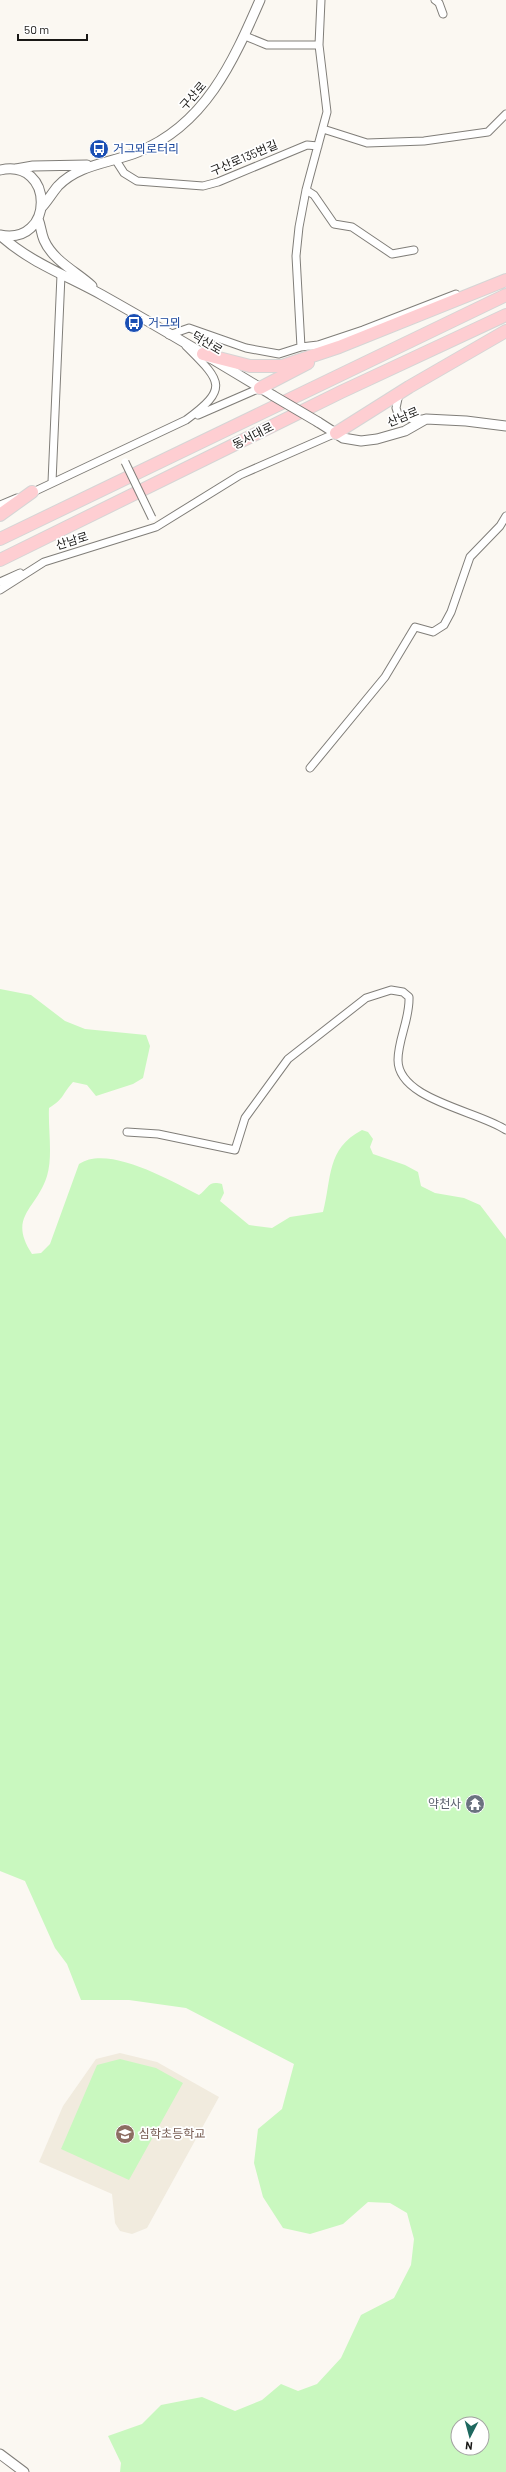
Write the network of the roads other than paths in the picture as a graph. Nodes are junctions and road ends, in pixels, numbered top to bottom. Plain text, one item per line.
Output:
1 (260, 0) edge
2 (321, 0) edge
3 (435, 0) edge
4 (443, 14) dead end
5 (245, 36) junction
6 (319, 46) junction
7 (506, 114) edge
8 (323, 129) junction
9 (318, 146) junction
10 (115, 159) junction
11 (102, 162) junction
12 (14, 169) junction
13 (0, 170) edge
14 (306, 190) junction
15 (42, 208) junction
16 (38, 219) junction
17 (0, 235) edge
18 (414, 250) dead end
19 (506, 274) edge
20 (62, 275) junction
21 (506, 280) edge
22 (101, 294) junction
23 (506, 296) edge
24 (506, 315) edge
25 (506, 331) edge
26 (169, 335) junction
27 (182, 342) junction
28 (301, 347) junction
29 (339, 347) junction
30 (203, 354) junction
31 (260, 388) junction
32 (399, 394) junction
33 (426, 419) junction
34 (186, 420) junction
35 (318, 422) joint
36 (506, 426) edge
37 (336, 433) junction
38 (121, 450) junction
39 (52, 482) junction
40 (32, 492) junction
41 (0, 505) edge
42 (0, 515) edge
43 (506, 516) edge
44 (156, 527) junction
45 (0, 539) edge
46 (0, 560) edge
47 (44, 562) junction
48 (0, 582) edge
49 (0, 590) edge
50 (310, 768) dead end
51 (506, 1130) edge
52 (127, 1132) dead end
53 (0, 2454) edge
54 (24, 2472) edge

1 - 5 street, 구산로
2 - 6 street
3 - 4 street
5 - 6 street
5 - 10 street, 구산로
6 - 8 street
7 - 8 street
8 - 9 street
9 - 10 street, 구산로135번길
9 - 14 street
10 - 11 street, 구산로
11 - 12 street
11 - 15 street
12 - 13 street
12 - 15 street
14 - 18 street
14 - 28 street
15 - 16 street
16 - 17 street
16 - 22 street
17 - 20 street
19 - 28 street
20 - 22 street
20 - 39 street
21 - 29 highway
22 - 26 street, 덕산로
23 - 45 highway, 동서대로
24 - 46 highway, 동서대로
25 - 32 highway
26 - 27 street, 덕산로
26 - 28 street
27 - 30 street, 덕산로
27 - 34 street
29 - 30 highway
29 - 31 highway
30 - 31 street, 덕산로
31 - 34 street
31 - 35 street, 덕산로, bridge
32 - 33 street
32 - 37 highway
33 - 36 street, 산남로
33 - 37 street, 산남로
34 - 38 street
35 - 37 street, 산남로
37 - 44 street, 산남로
38 - 39 street
38 - 44 street, bridge
39 - 40 street
40 - 41 street
40 - 42 highway
43 - 50 street
44 - 47 street, 산남로
47 - 48 street
47 - 49 street, 산남로
51 - 52 street
53 - 54 street

